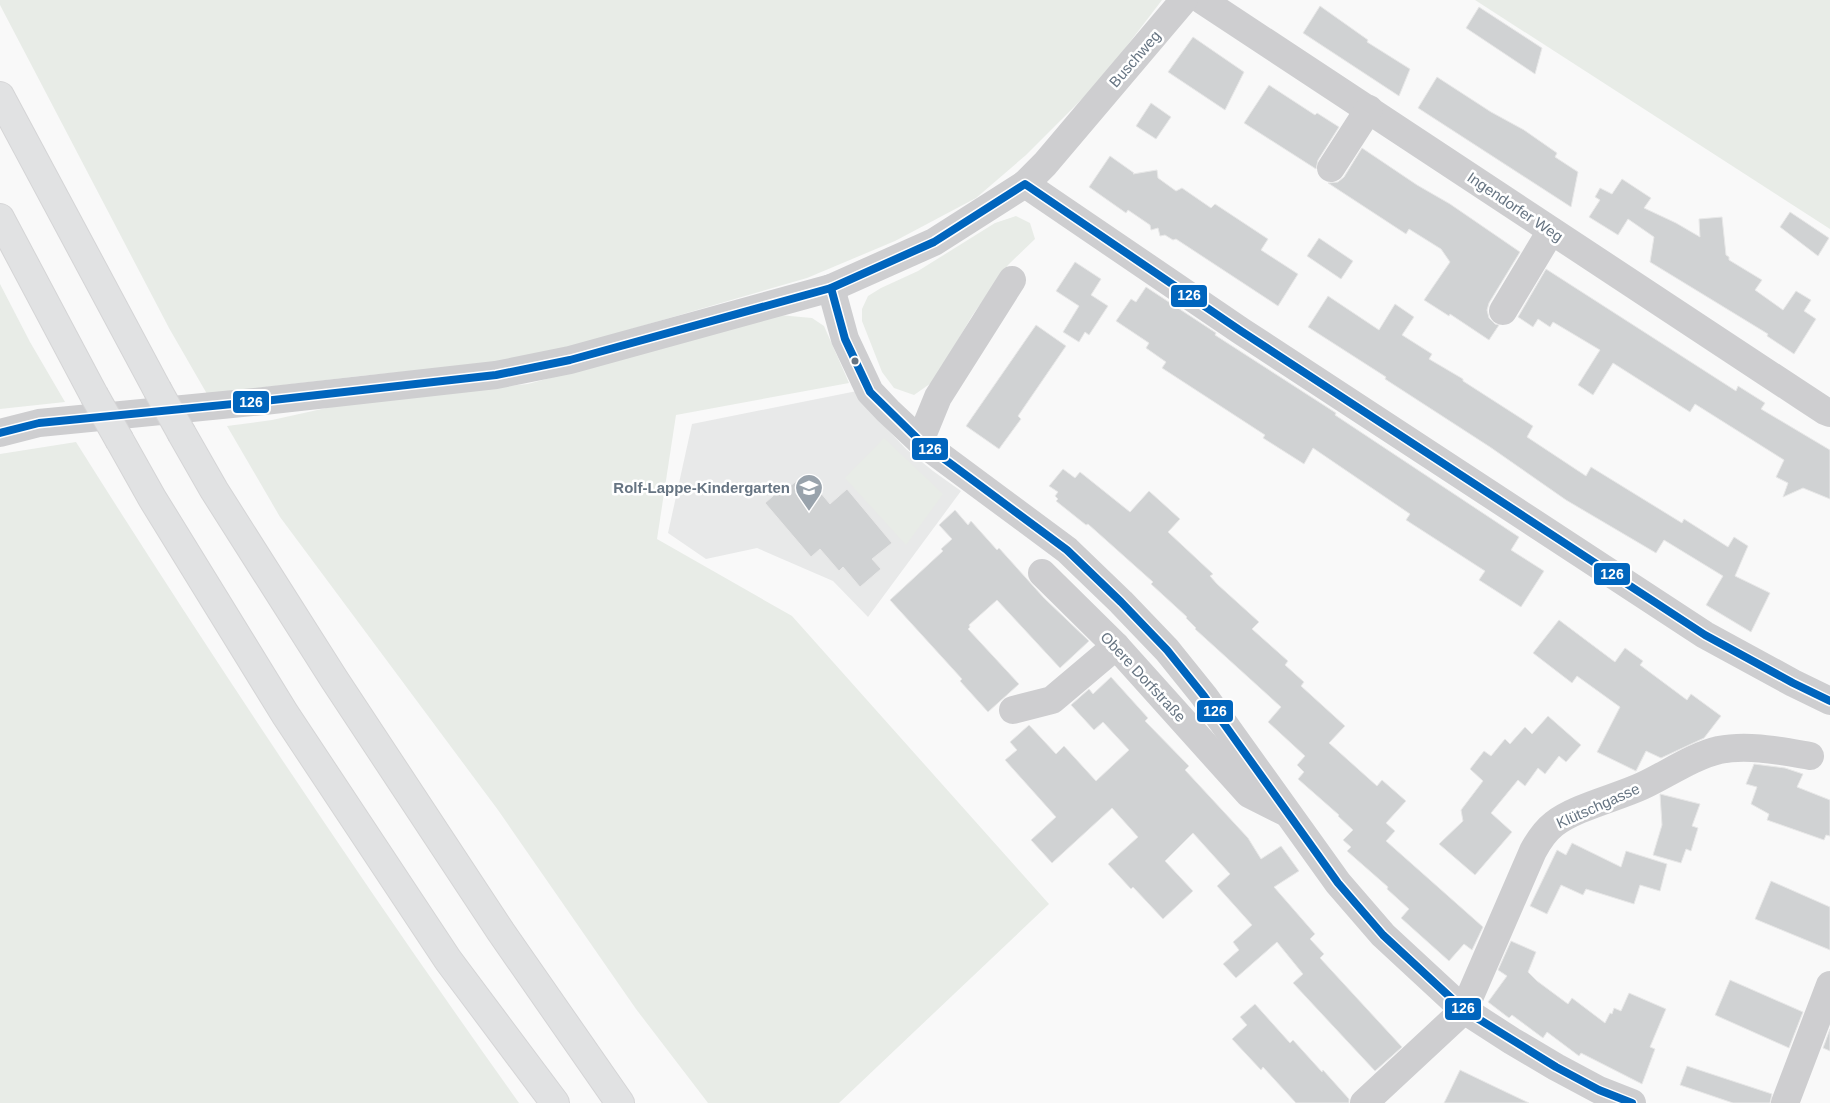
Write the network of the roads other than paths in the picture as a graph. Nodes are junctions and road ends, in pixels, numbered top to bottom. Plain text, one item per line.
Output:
1 (1184, 0) edge
2 (1202, 0) edge
3 (0, 96) edge
4 (1369, 109) junction
5 (1331, 168) dead end
6 (1025, 184) junction
7 (0, 218) edge
8 (1551, 231) junction
9 (1012, 280) dead end
10 (831, 288) junction
11 (1503, 311) dead end
12 (1830, 413) edge
13 (0, 433) edge
14 (920, 441) junction
15 (1042, 573) dead end
16 (1116, 646) junction
17 (1830, 701) edge
18 (1013, 710) dead end
19 (1810, 756) dead end
20 (1291, 815) junction
21 (1830, 985) edge
22 (1464, 1010) junction
23 (555, 1103) edge
24 (620, 1103) edge
25 (1364, 1103) edge
26 (1632, 1103) edge
27 (1785, 1103) edge

1 - 6 street, Buschweg
2 - 4 street, Ingendorfer Weg
3 - 24 highway, bridge
4 - 5 street
4 - 8 street, Ingendorfer Weg
6 - 10 street, Buschweg
6 - 17 street
7 - 23 highway, bridge
8 - 11 street
8 - 12 street, Ingendorfer Weg
9 - 14 street
10 - 13 street, Buschweg
10 - 14 street, Obere Dorfstraße
14 - 20 street, Obere Dorfstraße
15 - 16 street, Obere Dorfstraße
16 - 18 street
16 - 20 street, Obere Dorfstraße
19 - 22 street, Klütschgasse
20 - 22 street, Obere Dorfstraße
21 - 27 street
22 - 25 street
22 - 26 street, Obere Dorfstraße

